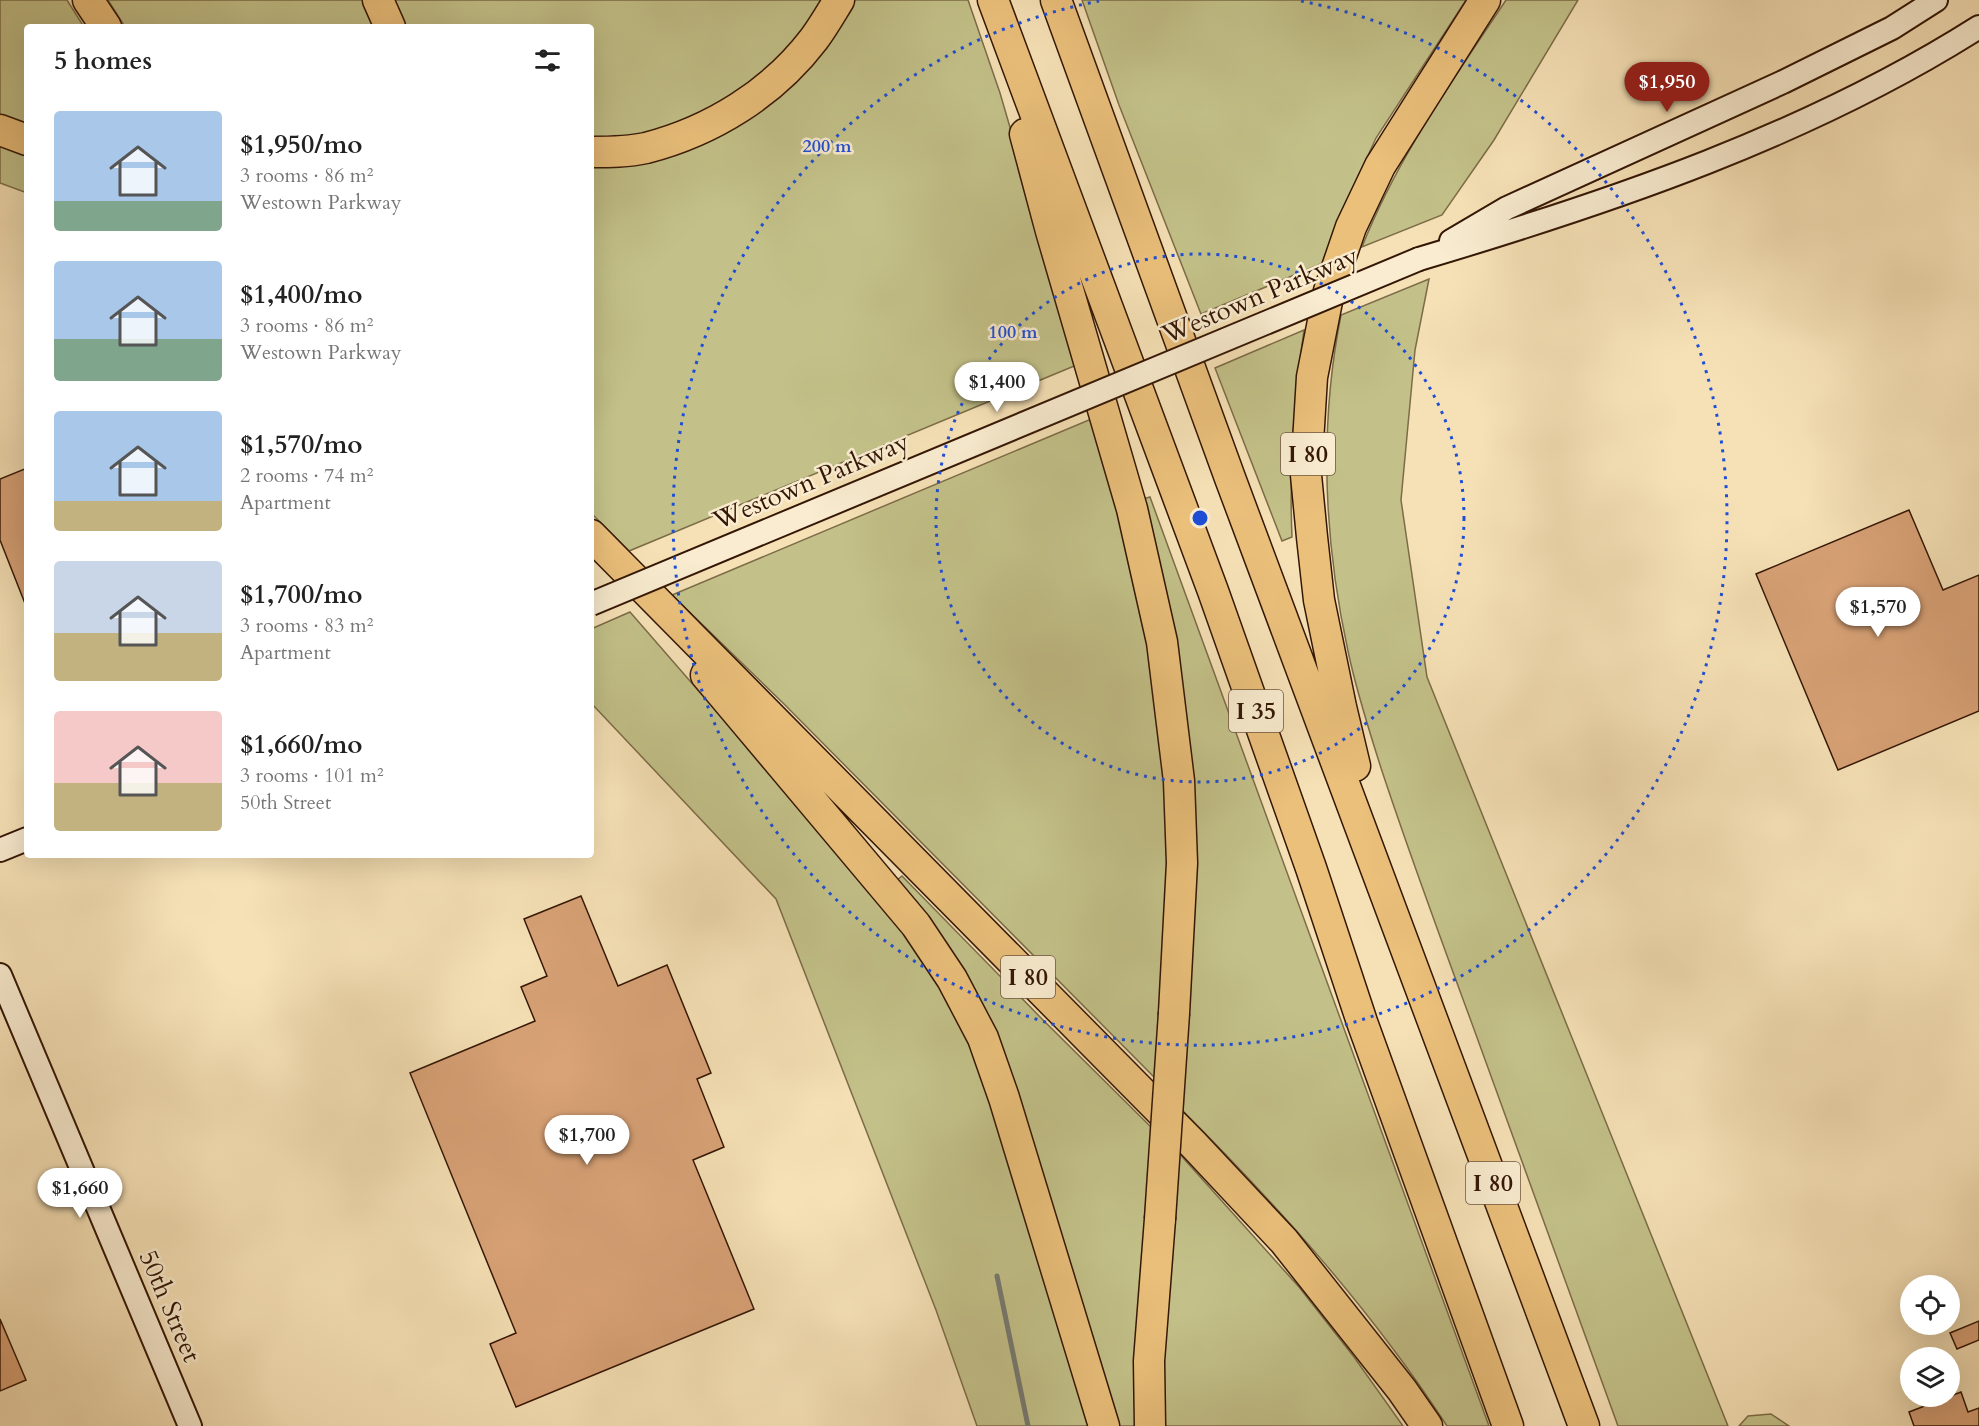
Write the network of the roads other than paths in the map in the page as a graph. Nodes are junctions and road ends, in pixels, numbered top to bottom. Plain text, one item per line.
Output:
1 (88, 0) edge
2 (378, 0) edge
3 (839, 0) edge
4 (992, 0) edge
5 (1056, 0) edge
6 (1485, 0) edge
7 (1936, 0) edge
8 (104, 24) edge
9 (389, 24) edge
10 (1979, 27) edge
11 (0, 130) edge
12 (24, 139) edge
13 (594, 152) edge
14 (1419, 260) junction
15 (598, 542) edge
16 (594, 603) edge
17 (24, 840) edge
18 (0, 850) edge
19 (1403, 940) junction
20 (0, 975) edge
21 (190, 1426) edge
22 (1104, 1426) edge
23 (1150, 1426) edge
24 (1427, 1426) edge
25 (1508, 1426) edge
26 (1584, 1426) edge

1 - 8 highway
2 - 9 highway
3 - 13 highway
4 - 23 highway, bridge
4 - 25 highway, I 35
5 - 19 highway, I 35
6 - 19 highway, I 80
7 - 14 street, Westown Parkway
10 - 14 street, Westown Parkway
11 - 12 highway
14 - 16 street, Westown Parkway, bridge
15 - 22 highway
15 - 24 highway, I 80
17 - 18 street
19 - 26 highway, I 80
20 - 21 street, 50th Street

